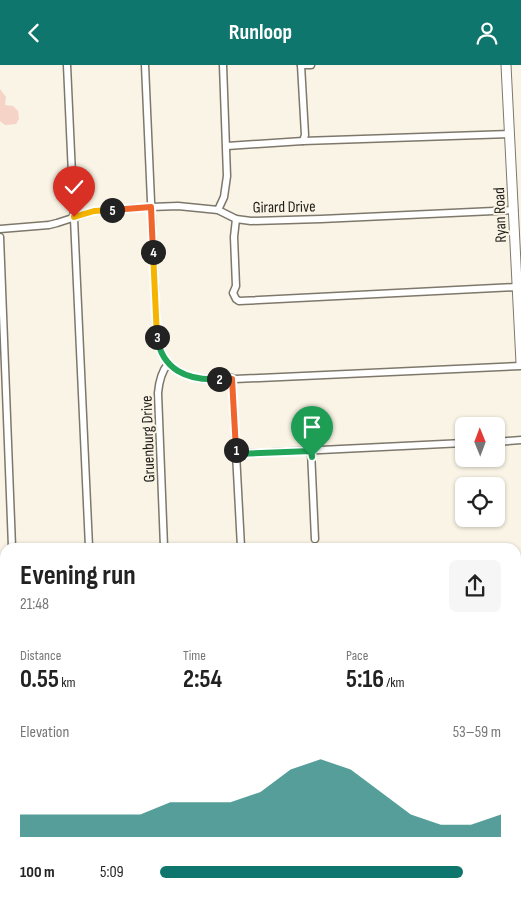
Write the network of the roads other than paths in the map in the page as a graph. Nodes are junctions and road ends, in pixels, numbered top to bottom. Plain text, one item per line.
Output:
1 (67, 65) edge
2 (145, 65) edge
3 (223, 65) edge
4 (301, 65) edge
5 (311, 65) edge
6 (506, 65) edge
7 (510, 134) junction
8 (303, 141) junction
9 (227, 146) junction
10 (151, 207) junction
11 (218, 210) junction
12 (514, 210) junction
13 (74, 217) junction
14 (236, 219) junction
15 (0, 229) edge
16 (0, 237) edge
17 (517, 287) junction
18 (1, 304) edge
19 (168, 364) junction
20 (521, 364) edge
21 (232, 379) junction
22 (521, 440) edge
23 (505, 441) edge
24 (455, 443) edge
25 (311, 451) junction
26 (236, 454) junction
27 (315, 539) dead end
28 (12, 543) edge
29 (89, 543) edge
30 (164, 543) edge
31 (240, 543) edge

1 - 13 street
2 - 10 street
3 - 9 street
4 - 5 street
4 - 8 street
6 - 7 main road, Ryan Road
7 - 8 street
7 - 12 main road, Ryan Road
8 - 9 street
9 - 11 street
10 - 11 street, Girard Drive
10 - 13 street, Girard Drive
10 - 19 street
11 - 14 street, Girard Drive
12 - 14 street, Girard Drive
12 - 17 main road, Ryan Road
13 - 15 street, Girard Drive
13 - 29 street
14 - 17 street
16 - 18 street
17 - 20 main road, Ryan Road
18 - 28 street
19 - 21 street
19 - 30 street, Gruenburg Drive
20 - 21 street
21 - 26 street
22 - 23 street
24 - 25 street
25 - 26 street
25 - 27 street
26 - 31 street

